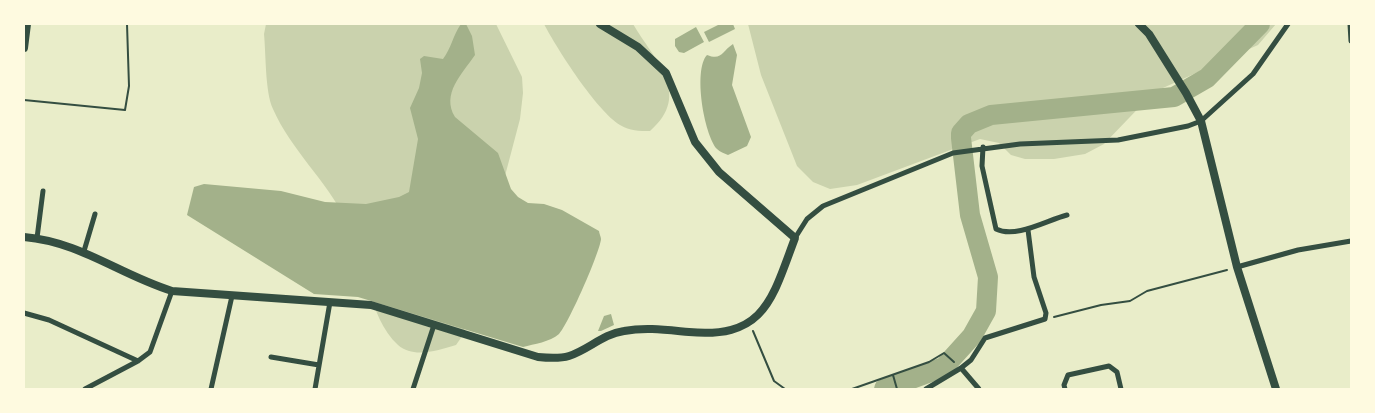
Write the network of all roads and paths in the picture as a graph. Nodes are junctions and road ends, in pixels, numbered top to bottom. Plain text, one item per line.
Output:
1 (26, 24) edge
2 (128, 24) edge
3 (600, 24) edge
4 (1139, 24) edge
5 (1288, 24) edge
6 (1350, 24) edge
7 (25, 34) edge
8 (1351, 41) edge
9 (24, 48) edge
10 (24, 100) edge
11 (1201, 121) junction
12 (983, 147) junction
13 (43, 191) dead end
14 (95, 214) dead end
15 (1067, 215) dead end
16 (1028, 230) junction
17 (24, 237) edge
18 (37, 238) junction
19 (795, 238) junction
20 (1351, 241) edge
21 (84, 251) junction
22 (1237, 267) junction
23 (172, 291) junction
24 (232, 296) junction
25 (330, 302) junction
26 (24, 314) edge
27 (1045, 319) junction
28 (750, 322) junction
29 (434, 325) junction
30 (271, 358) dead end
31 (138, 361) junction
32 (955, 363) dead end
33 (319, 365) junction
34 (961, 368) junction
35 (893, 376) junction
36 (85, 389) edge
37 (211, 389) edge
38 (315, 389) edge
39 (412, 389) edge
40 (785, 389) edge
41 (852, 389) edge
42 (897, 389) edge
43 (926, 389) edge
44 (979, 389) edge
45 (1065, 389) edge
46 (1121, 389) edge
47 (1276, 389) edge

1 - 7 street
2 - 10 path
3 - 19 street
4 - 11 street
5 - 11 street
6 - 8 street
7 - 9 street
11 - 12 street
11 - 22 street
12 - 16 street
12 - 19 street
13 - 18 street
14 - 21 street
15 - 16 street
16 - 27 street
17 - 18 street
18 - 21 street
19 - 28 street
20 - 22 street
21 - 23 street
22 - 27 path
22 - 47 street
23 - 24 street
23 - 31 street
24 - 25 street
24 - 37 street
25 - 29 street
25 - 33 street
26 - 31 street
27 - 34 street
28 - 29 street
28 - 40 path
29 - 39 street
30 - 33 street
31 - 36 street
32 - 35 path
33 - 38 street
34 - 43 street
34 - 44 street
35 - 41 path
35 - 42 path
45 - 46 street

